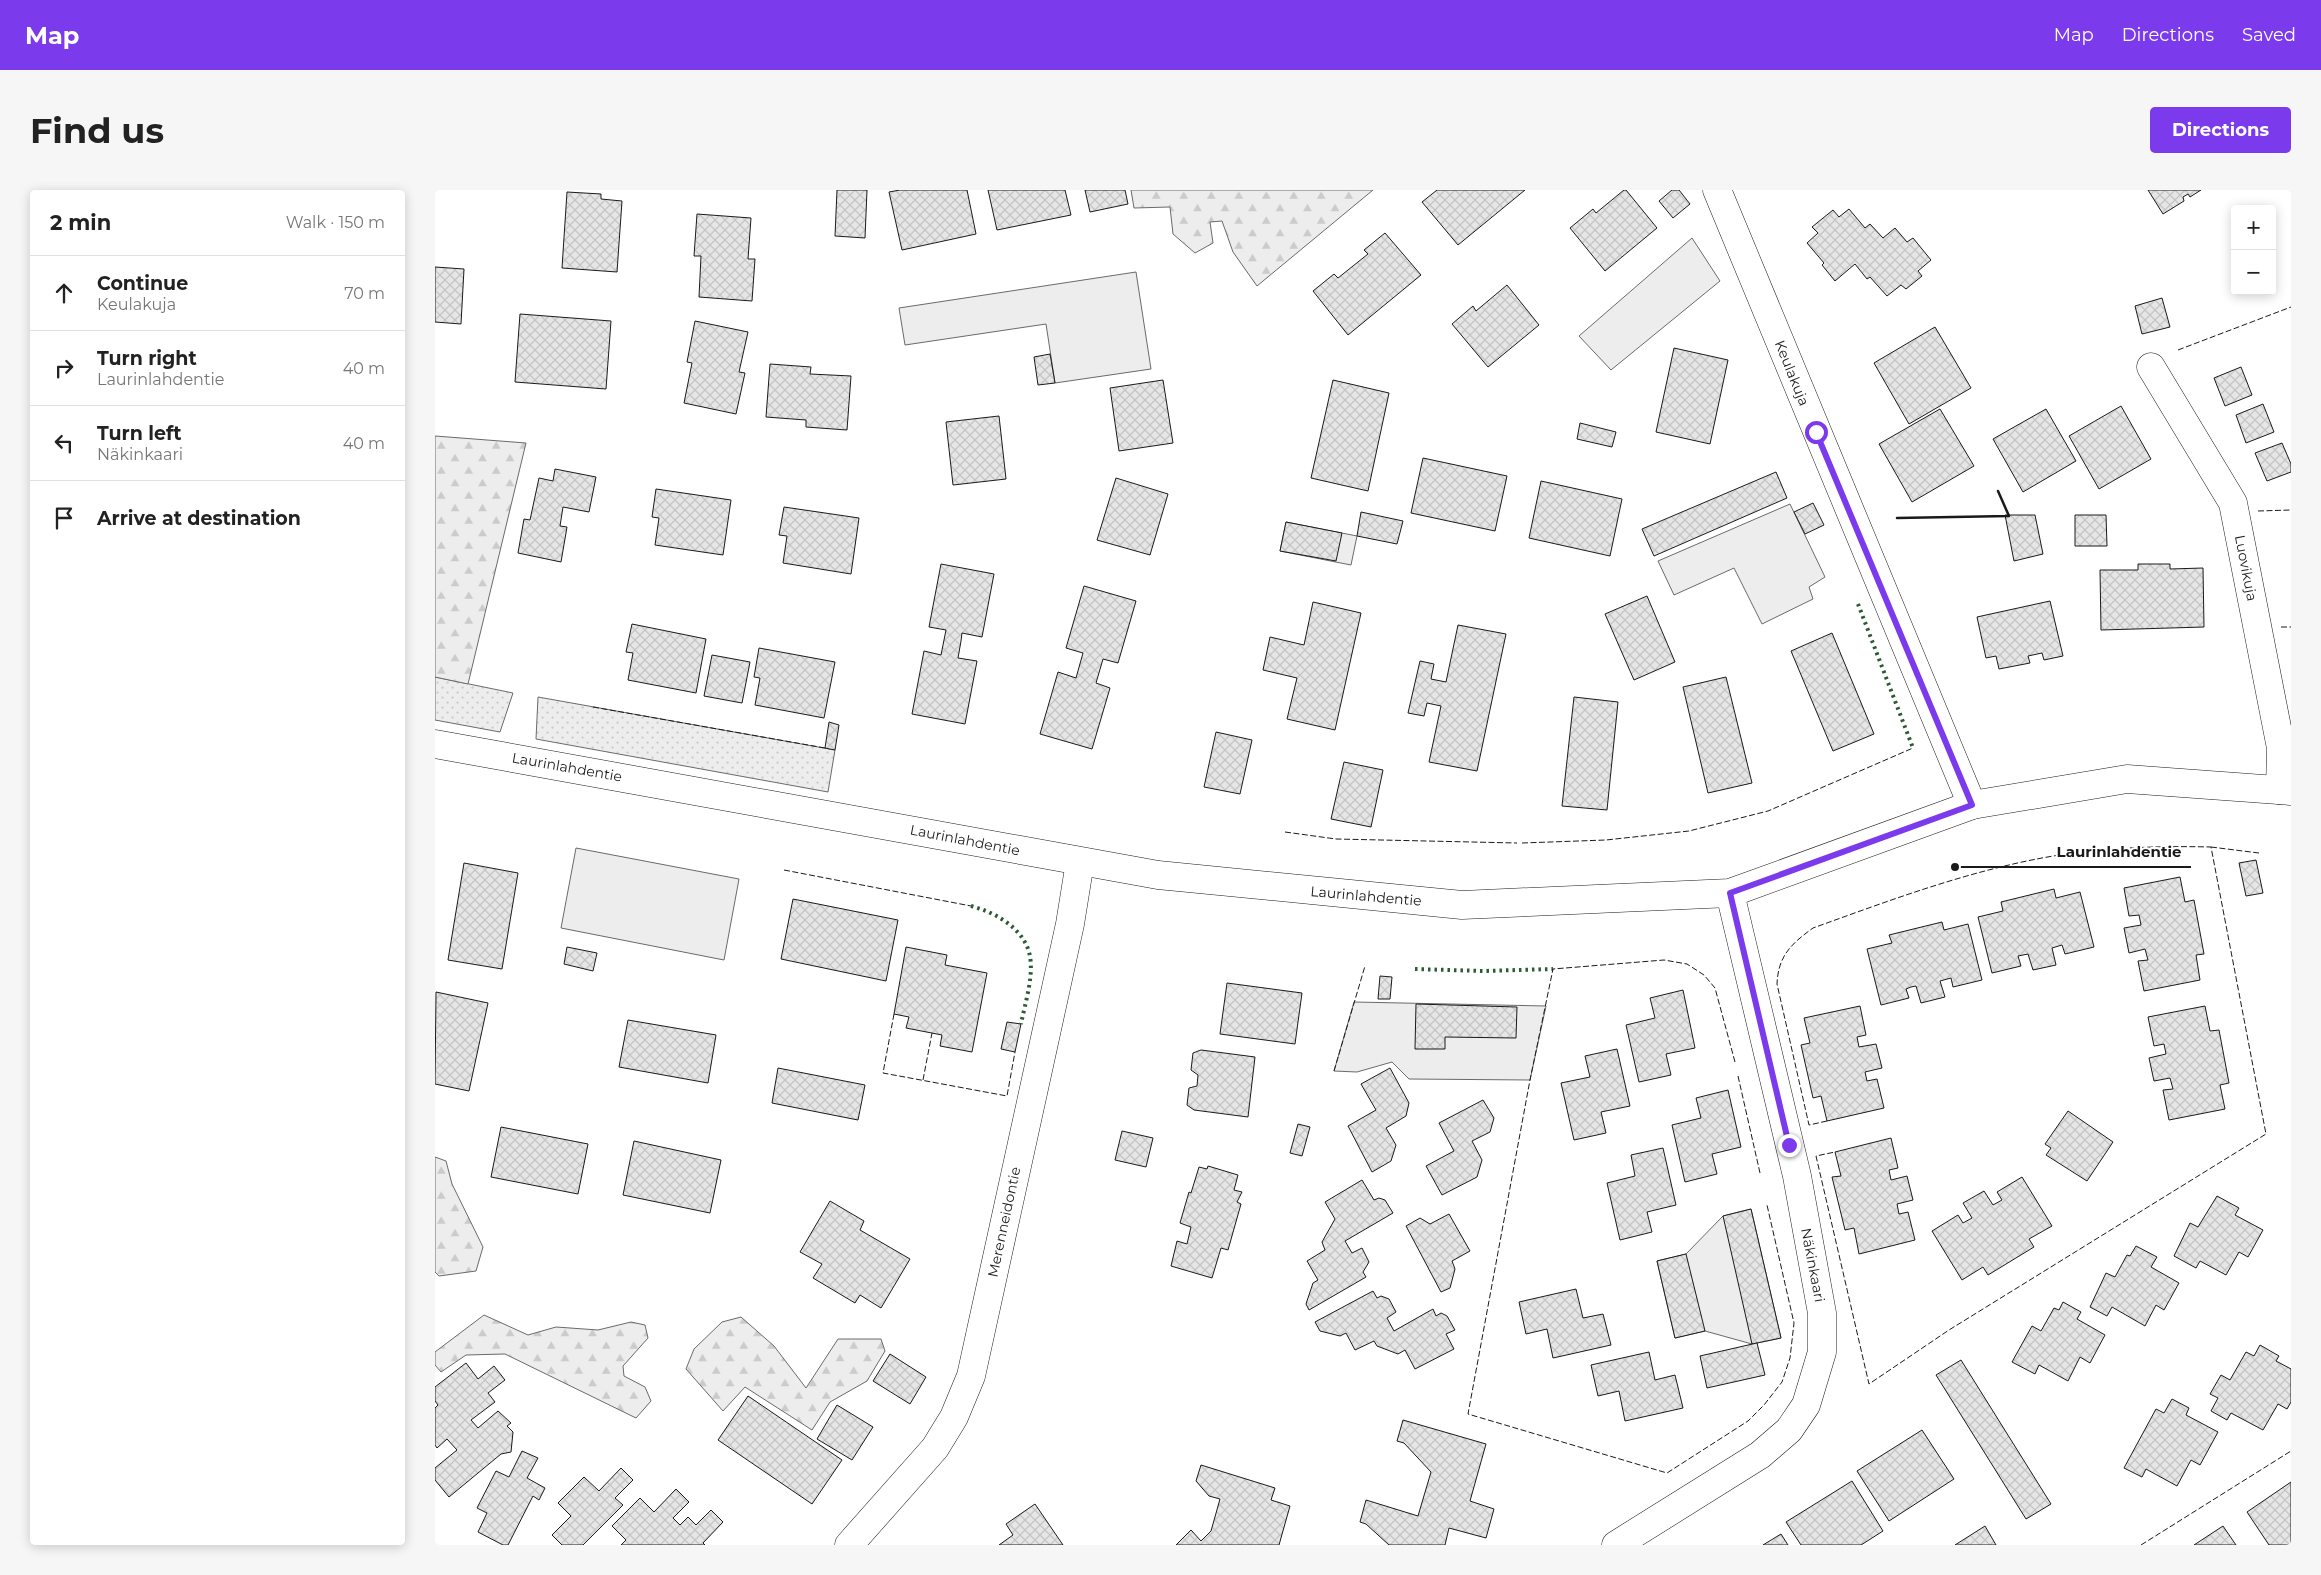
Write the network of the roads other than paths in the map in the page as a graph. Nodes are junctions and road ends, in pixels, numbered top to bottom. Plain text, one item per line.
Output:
1 (1717, 190) edge
2 (2151, 367) dead end
3 (435, 744) edge
4 (2286, 790) edge
5 (1972, 805) junction
6 (1080, 862) junction
7 (1730, 893) junction
8 (849, 1545) edge
9 (1616, 1545) edge

1 - 5 street, Keulakuja
2 - 4 street, Luovikuja
3 - 6 street, Laurinlahdentie
4 - 5 street, Laurinlahdentie
5 - 7 street, Laurinlahdentie
6 - 7 street, Laurinlahdentie
6 - 8 street, Merenneidontie
7 - 9 street, Näkinkaari

